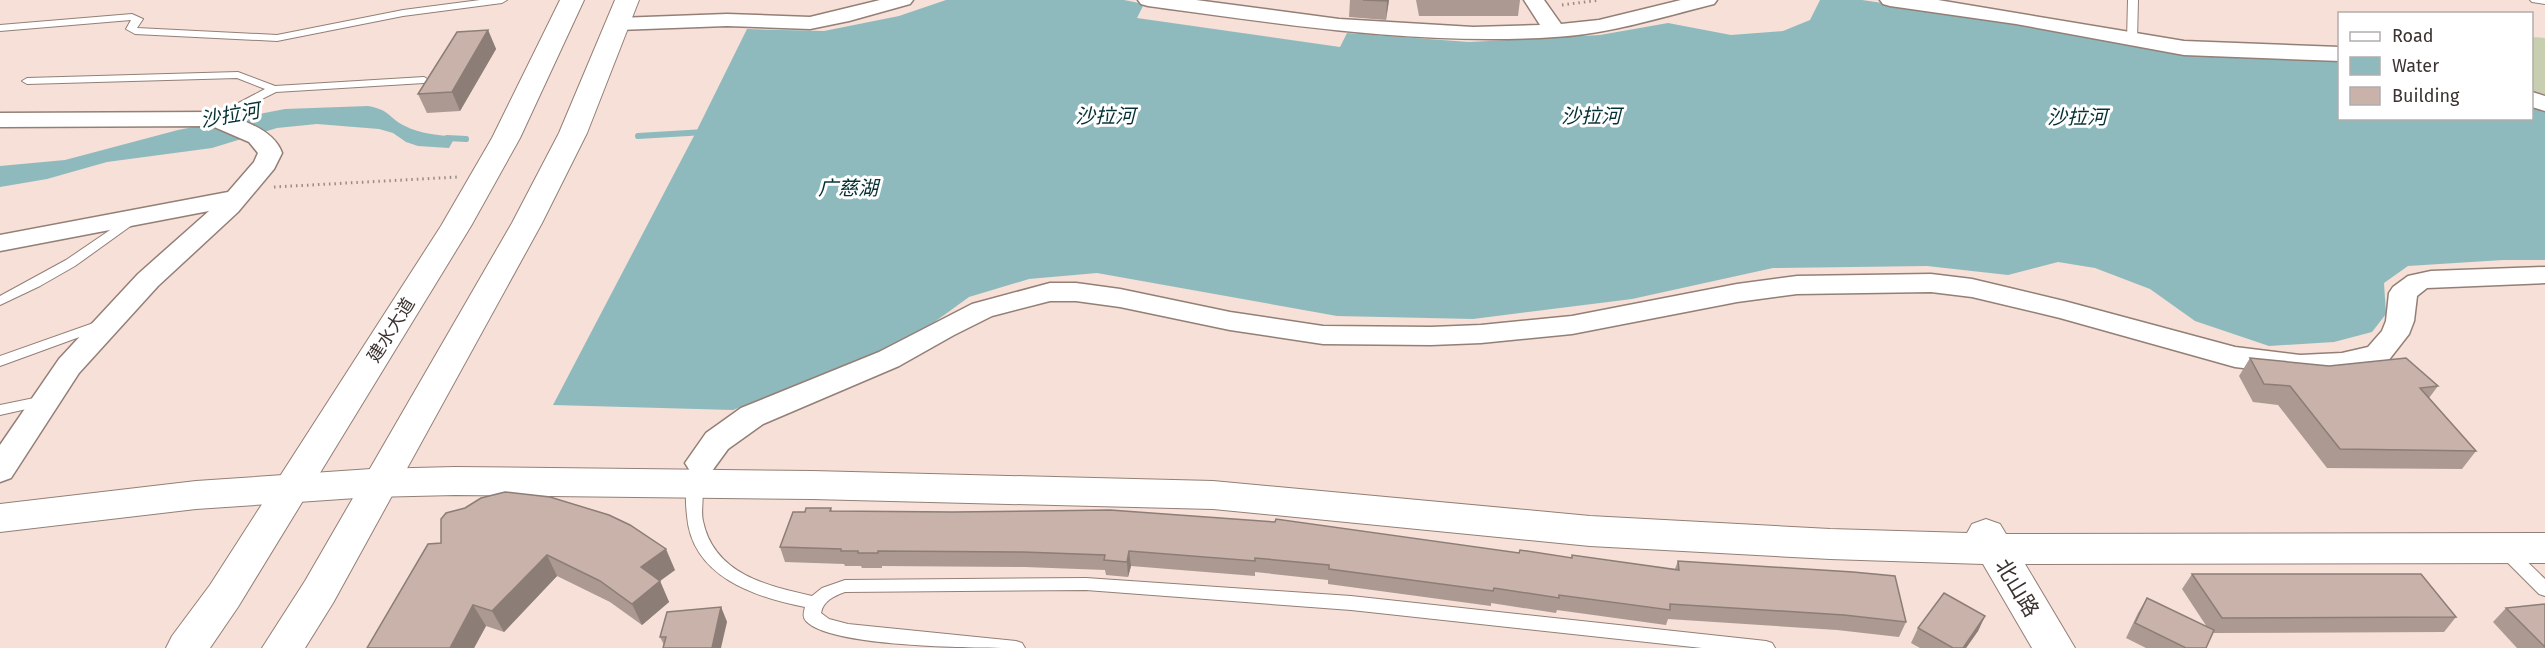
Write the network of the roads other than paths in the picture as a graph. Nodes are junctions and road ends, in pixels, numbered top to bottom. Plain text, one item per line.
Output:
1 (502, 0) edge
2 (572, 0) edge
3 (903, 0) edge
4 (1149, 0) edge
5 (1707, 0) edge
6 (1890, 0) edge
7 (2031, 0) edge
8 (2133, 0) edge
9 (2535, 0) edge
10 (2545, 0) edge
11 (1537, 4) edge
12 (622, 12) edge
13 (2020, 19) junction
14 (0, 28) edge
15 (1555, 31) junction
16 (2132, 40) junction
17 (2338, 54) edge
18 (424, 80) edge
19 (27, 81) dead end
20 (274, 89) junction
21 (216, 119) junction
22 (0, 120) edge
23 (241, 193) junction
24 (135, 217) junction
25 (0, 243) edge
26 (2545, 275) edge
27 (0, 301) edge
28 (110, 321) junction
29 (0, 361) edge
30 (46, 400) junction
31 (0, 410) edge
32 (0, 470) edge
33 (386, 473) junction
34 (698, 473) junction
35 (299, 477) junction
36 (0, 499) edge
37 (0, 518) edge
38 (2545, 525) edge
39 (1988, 537) junction
40 (2503, 548) junction
41 (2545, 548) edge
42 (2545, 589) edge
43 (815, 603) junction
44 (187, 648) edge
45 (283, 648) edge
46 (1016, 648) edge
47 (1766, 648) edge
48 (2054, 648) edge

1 - 14 lane
2 - 35 street, 建水大道
3 - 12 street
4 - 15 street
5 - 15 street
6 - 13 street
7 - 13 street
8 - 16 lane
9 - 10 lane
11 - 15 street
12 - 33 street
13 - 16 street
16 - 17 street
18 - 20 lane
19 - 20 lane
20 - 21 lane
21 - 22 street
21 - 23 street
23 - 24 street
23 - 28 street
24 - 25 street
24 - 27 lane
26 - 34 street
28 - 29 lane
28 - 30 street
30 - 31 lane
30 - 32 street
33 - 34 street
33 - 35 street
33 - 45 street
34 - 39 street
34 - 43 lane
35 - 36 street
35 - 37 street
35 - 44 street, 建水大道
38 - 39 street
39 - 40 street
39 - 48 street, 北山路
40 - 41 street
40 - 42 lane
43 - 46 lane
43 - 47 lane

